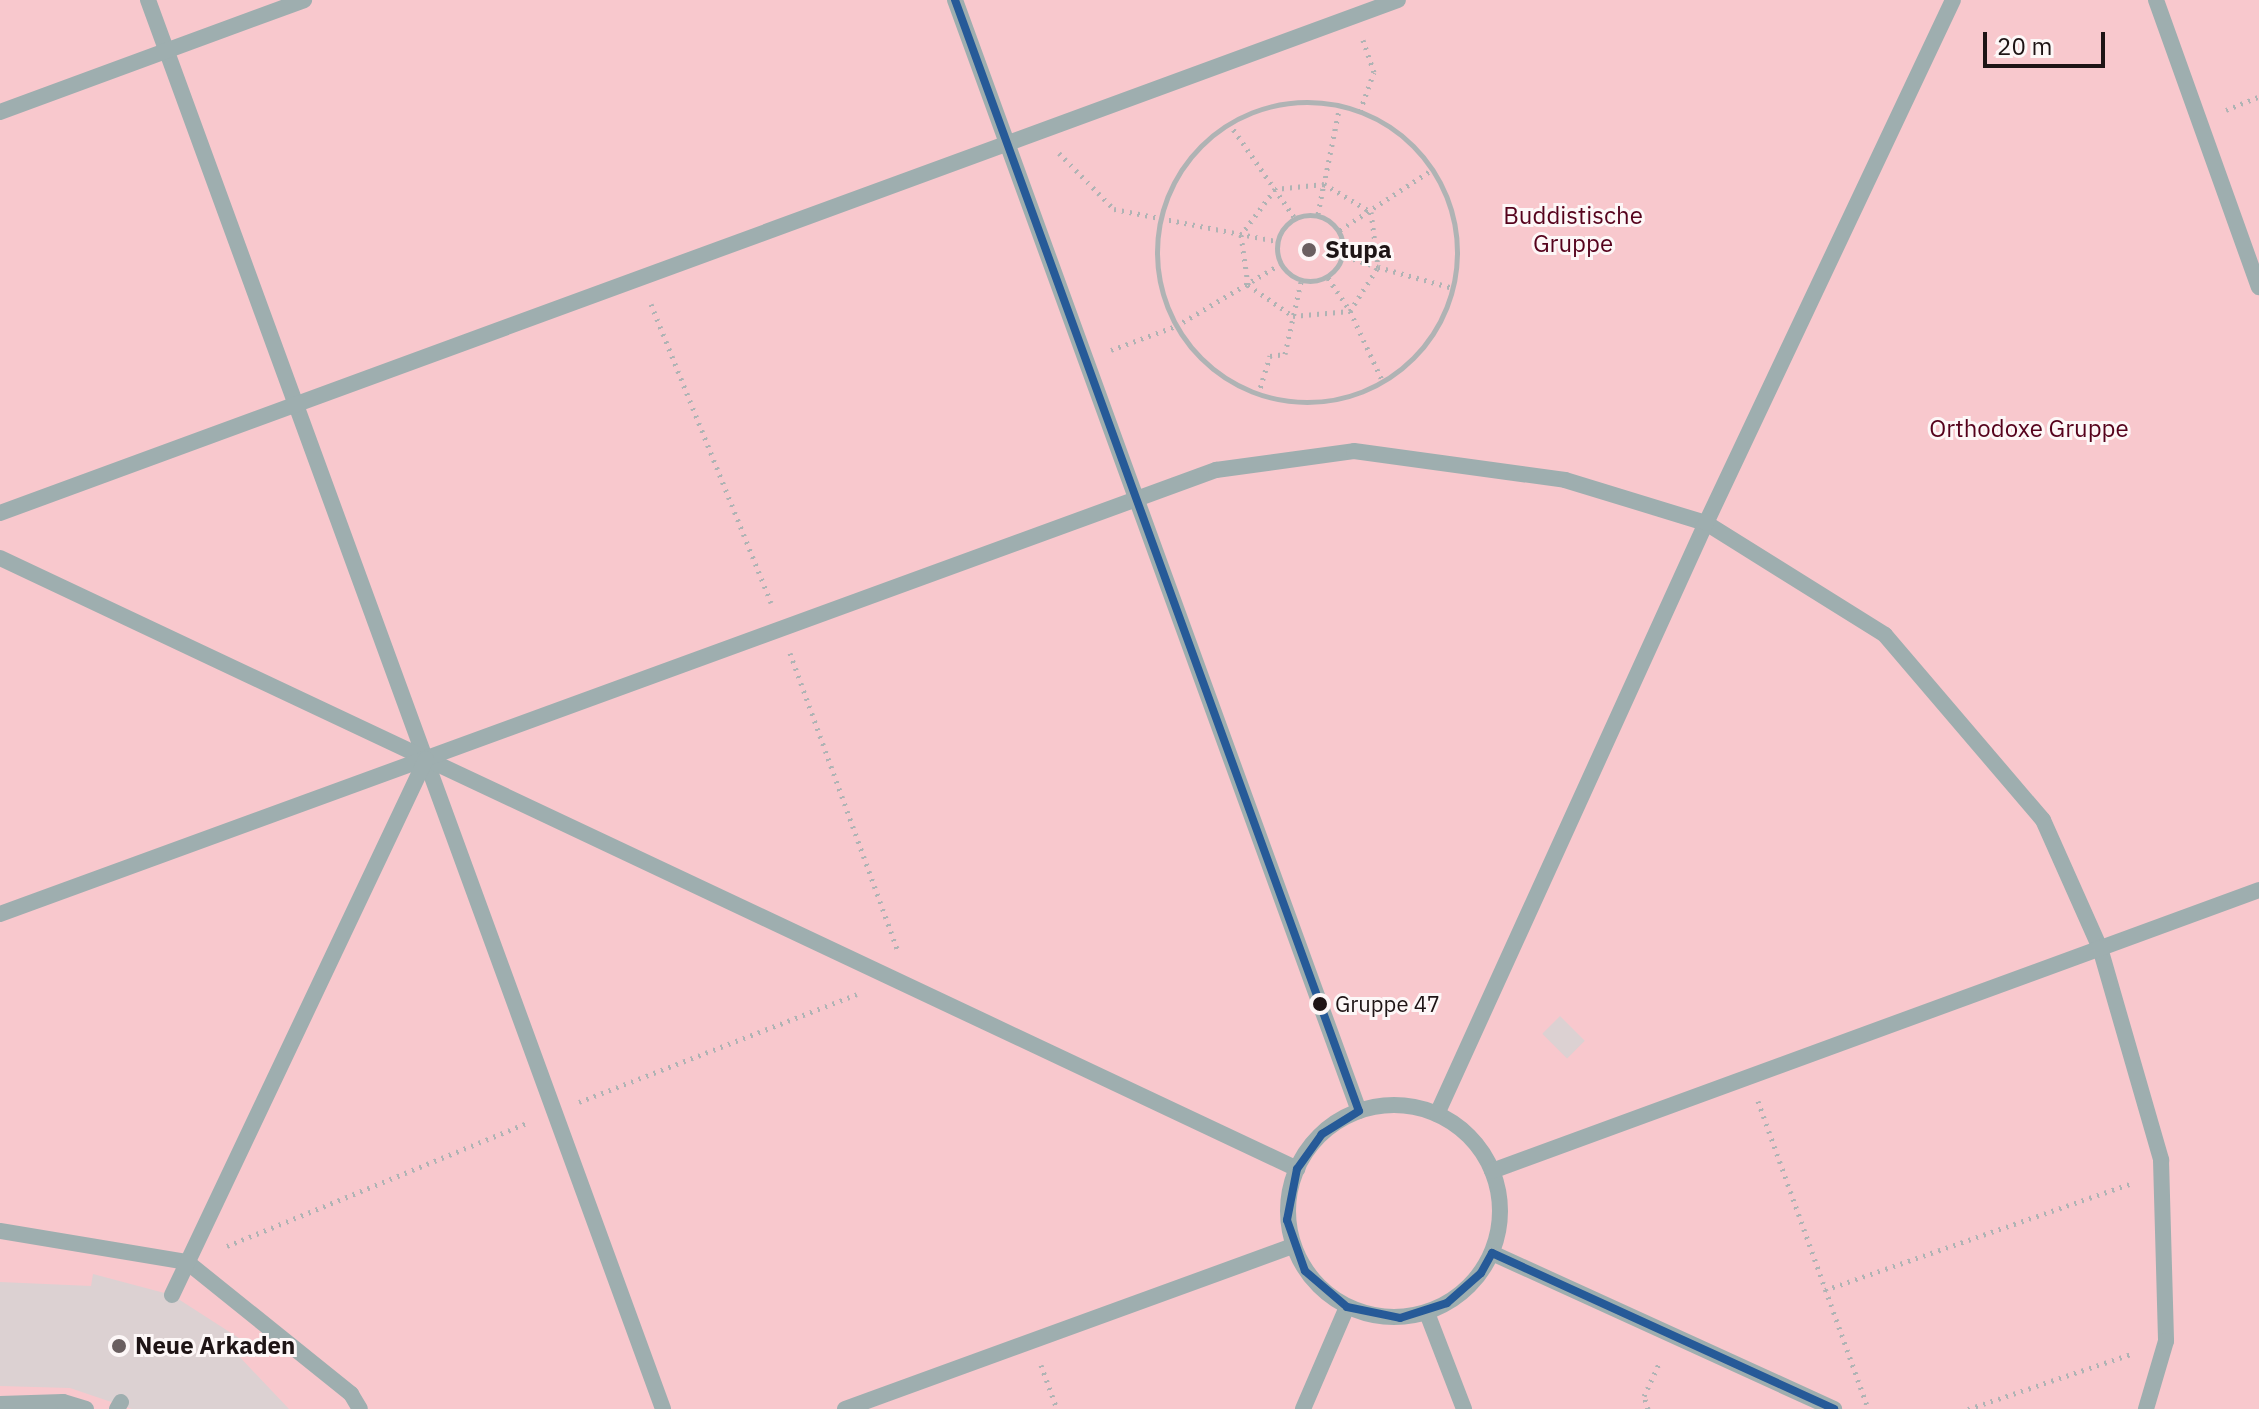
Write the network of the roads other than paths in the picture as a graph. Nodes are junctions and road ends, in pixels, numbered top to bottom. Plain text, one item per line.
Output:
1 (148, 0) edge
2 (304, 0) edge
3 (955, 0) edge
4 (1398, 0) edge
5 (1953, 0) edge
6 (2156, 0) edge
7 (1352, 8) edge
8 (166, 50) junction
9 (0, 112) edge
10 (1006, 142) junction
11 (2259, 287) edge
12 (296, 405) junction
13 (1133, 499) junction
14 (0, 513) edge
15 (1706, 523) junction
16 (0, 558) edge
17 (426, 759) junction
18 (2259, 890) edge
19 (0, 914) edge
20 (2100, 948) junction
21 (1359, 1111) junction
22 (1437, 1114) junction
23 (1297, 1169) junction
24 (1492, 1171) junction
25 (0, 1231) edge
26 (1293, 1246) junction
27 (1492, 1253) junction
28 (187, 1262) junction
29 (172, 1295) dead end
30 (1347, 1307) junction
31 (1427, 1313) junction
32 (0, 1404) edge
33 (86, 1409) edge
34 (360, 1409) edge
35 (663, 1409) edge
36 (845, 1409) edge
37 (1303, 1409) edge
38 (1464, 1409) edge
39 (1834, 1409) edge
40 (2146, 1409) edge

1 - 8 lane
2 - 8 lane
3 - 10 lane
4 - 7 lane
5 - 15 lane
6 - 11 lane
7 - 10 lane
8 - 9 lane
8 - 12 lane
10 - 12 lane
10 - 13 lane
12 - 14 lane
12 - 17 lane
13 - 15 lane
13 - 17 lane
13 - 21 lane
15 - 20 lane
15 - 22 lane
16 - 17 lane
17 - 19 lane
17 - 23 lane
17 - 28 lane
17 - 35 lane
18 - 20 lane
20 - 24 lane
20 - 40 lane
21 - 22 lane
21 - 23 lane
22 - 24 lane
23 - 26 lane
24 - 27 lane
25 - 28 lane
26 - 30 lane
26 - 36 lane
27 - 31 lane
27 - 39 lane
28 - 29 lane
28 - 34 lane
30 - 31 lane
30 - 37 lane
31 - 38 lane
32 - 33 lane

